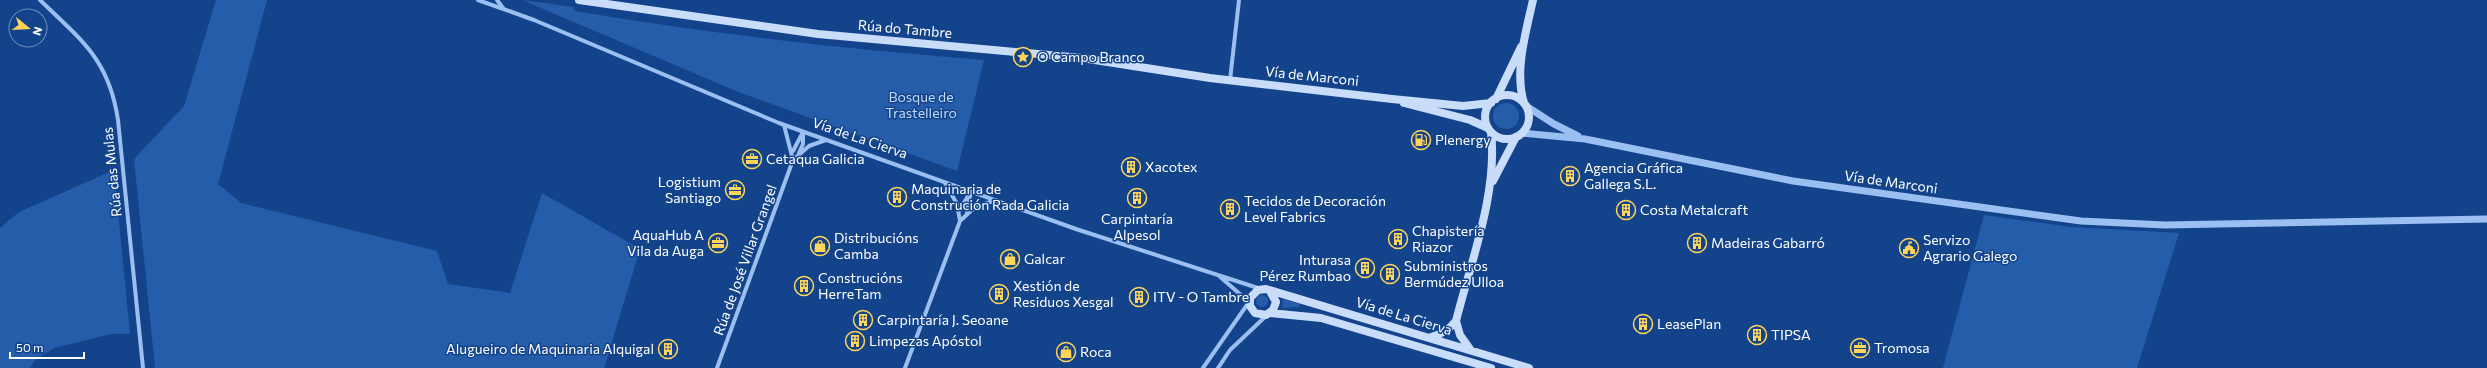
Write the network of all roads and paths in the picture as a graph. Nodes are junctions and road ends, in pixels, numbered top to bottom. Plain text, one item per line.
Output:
1 (40, 0) edge
2 (480, 0) edge
3 (578, 0) edge
4 (1238, 0) edge
5 (1533, 0) edge
6 (496, 1) edge
7 (503, 8) junction
8 (1524, 41) junction
9 (1230, 80) junction
10 (1392, 99) junction
11 (1493, 101) junction
12 (1525, 105) junction
13 (784, 125) junction
14 (1490, 130) junction
15 (803, 132) junction
16 (1519, 135) junction
17 (1585, 139) junction
18 (826, 140) junction
19 (792, 152) junction
20 (798, 154) junction
21 (793, 160) junction
22 (945, 182) junction
23 (1490, 188) junction
24 (971, 191) junction
25 (996, 200) junction
26 (959, 211) junction
27 (966, 213) junction
28 (2487, 219) edge
29 (960, 220) junction
30 (1216, 273) junction
31 (1266, 290) junction
32 (1249, 302) junction
33 (1270, 313) junction
34 (1456, 321) junction
35 (1428, 337) junction
36 (1470, 350) junction
37 (143, 368) edge
38 (717, 368) edge
39 (905, 368) edge
40 (1203, 368) edge
41 (1218, 368) edge
42 (1491, 368) edge
43 (1529, 368) edge

1 - 37 street, Rúa das Mulas
2 - 7 street, Vía de La Cierva
3 - 9 main road, Rúa do Tambre
4 - 9 street
5 - 8 main road
6 - 7 street, Vía de La Cierva
7 - 13 street, Vía de La Cierva
8 - 11 main road
8 - 12 main road
9 - 10 main road, Vía de Marconi
10 - 11 main road, Vía de Marconi
10 - 14 main road, Vía de Marconi
11 - 12 main road
11 - 14 main road
12 - 16 main road
12 - 17 street, Vía de Marconi
13 - 15 street, Vía de La Cierva
13 - 19 street, Rúa de José Villar Grangel
14 - 16 main road
14 - 23 main road
15 - 18 street, Vía de La Cierva
15 - 19 street
15 - 20 street, Rúa de José Villar Grangel
16 - 17 street, Vía de Marconi
16 - 23 main road
17 - 28 street, Vía de Marconi
18 - 20 street, Rúa de José Villar Grangel
18 - 22 street, Vía de La Cierva
19 - 21 street, Rúa de José Villar Grangel
20 - 21 street, Rúa de José Villar Grangel
21 - 38 street, Rúa de José Villar Grangel
22 - 24 street, Vía de La Cierva
22 - 26 street
23 - 34 main road
24 - 25 street, Vía de La Cierva
24 - 26 street
24 - 27 street
25 - 27 street
25 - 30 street, Vía de La Cierva
26 - 29 street
27 - 29 street
29 - 39 street
30 - 31 street, Vía de La Cierva
30 - 32 street, Vía de La Cierva
31 - 32 main road
31 - 33 main road
31 - 35 main road, Vía de La Cierva
32 - 33 main road
32 - 40 street
33 - 41 street
33 - 42 main road, Vía de La Cierva
34 - 35 main road
34 - 36 main road
35 - 36 main road, Vía de La Cierva
36 - 43 main road, Vía de La Cierva

